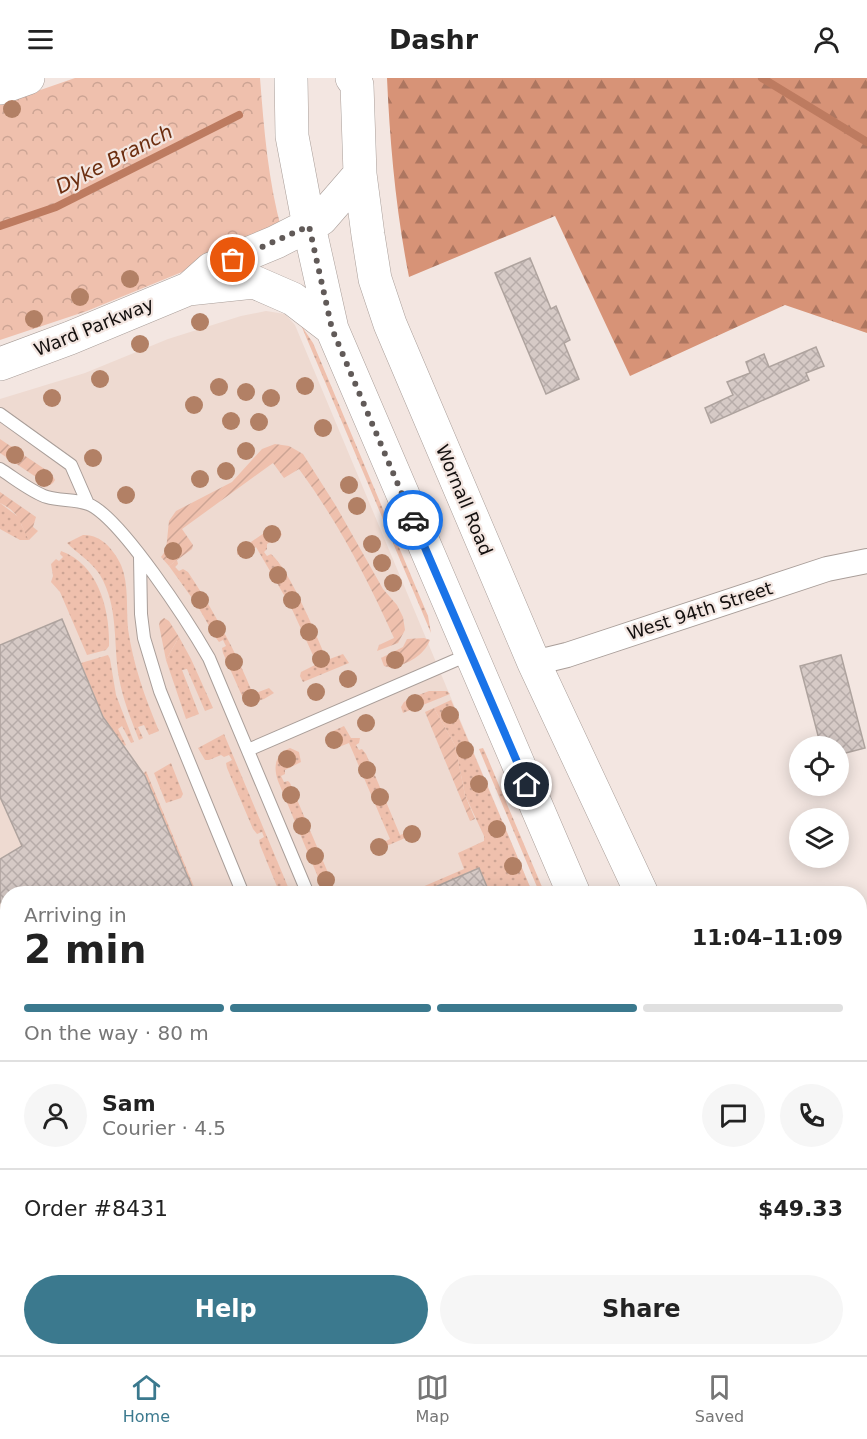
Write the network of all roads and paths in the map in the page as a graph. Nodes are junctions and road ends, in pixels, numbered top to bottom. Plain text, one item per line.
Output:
1 (28, 78) edge
2 (291, 78) edge
3 (354, 82) edge
4 (0, 88) edge
5 (360, 174) junction
6 (309, 226) junction
7 (188, 289) junction
8 (332, 329) junction
9 (0, 364) edge
10 (0, 414) edge
11 (0, 469) edge
12 (88, 504) junction
13 (140, 557) junction
14 (867, 561) edge
15 (470, 654) junction
16 (534, 663) junction
17 (248, 750) junction
18 (240, 886) edge
19 (305, 886) edge
20 (571, 886) edge
21 (638, 886) edge

1 - 4 main road
2 - 6 main road
3 - 5 main road, Wornall Road
5 - 6 main road, Ward Parkway
5 - 16 main road, Wornall Road
6 - 7 main road, Ward Parkway
6 - 8 main road
7 - 8 main road, Ward Parkway
7 - 9 main road, Ward Parkway
8 - 15 main road
10 - 12 lane
11 - 12 lane
12 - 13 lane
13 - 17 lane
13 - 18 lane
14 - 16 street, West 94th Street
15 - 17 lane
15 - 20 main road
16 - 21 main road, Wornall Road
17 - 19 lane

